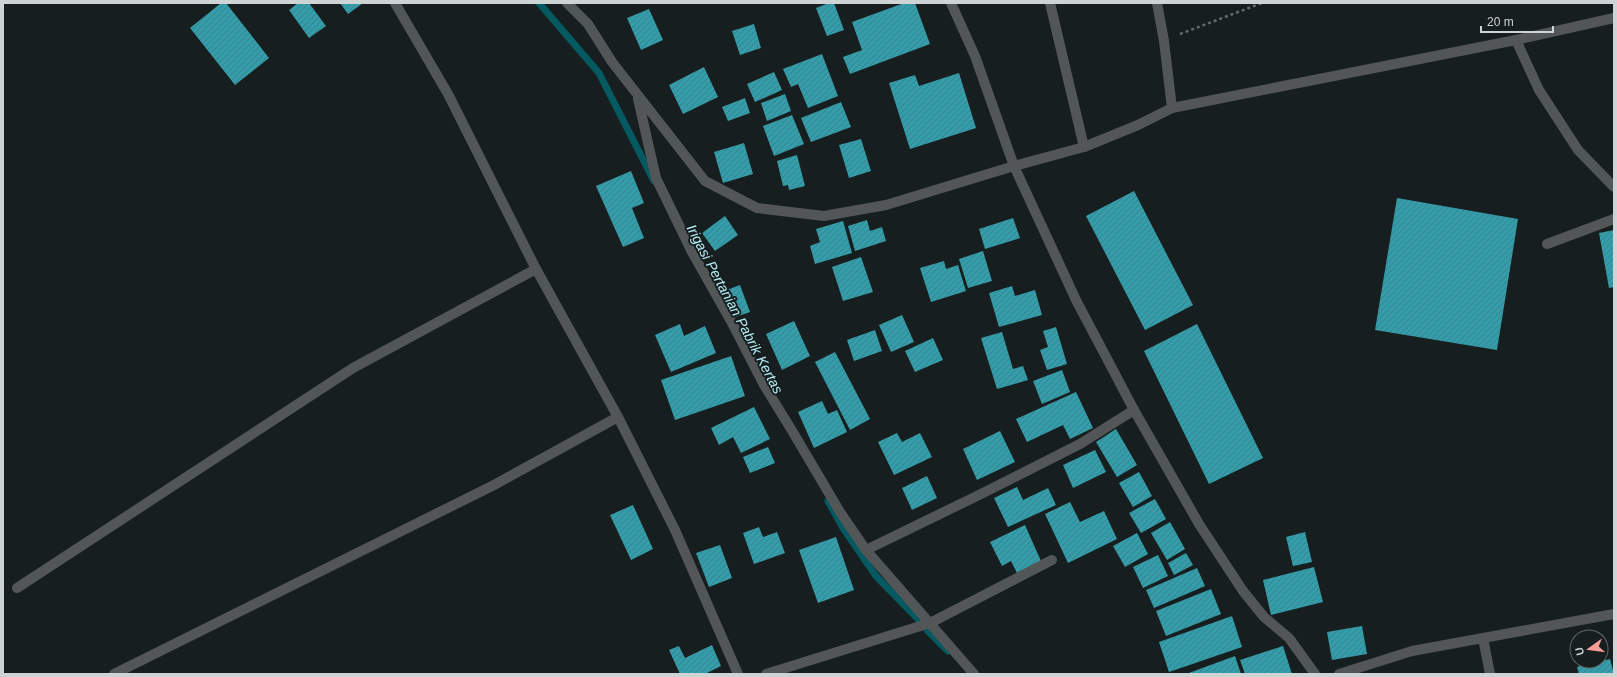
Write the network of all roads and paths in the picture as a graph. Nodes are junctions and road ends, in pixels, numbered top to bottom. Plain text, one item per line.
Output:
1 (395, 3) edge
2 (567, 3) edge
3 (951, 3) edge
4 (1050, 3) edge
5 (1157, 3) edge
6 (1262, 3) edge
7 (1614, 18) edge
8 (1516, 40) junction
9 (1164, 41) junction
10 (637, 95) junction
11 (1172, 108) junction
12 (1084, 147) junction
13 (1014, 166) junction
14 (1614, 187) edge
15 (1614, 219) edge
16 (1547, 244) dead end
17 (536, 269) junction
18 (1134, 410) junction
19 (618, 418) junction
20 (866, 550) junction
21 (1052, 560) dead end
22 (17, 588) dead end
23 (1614, 614) edge
24 (930, 623) junction
25 (1483, 638) junction
26 (114, 674) edge
27 (738, 674) edge
28 (766, 674) edge
29 (974, 674) edge
30 (1315, 674) edge
31 (1339, 674) edge
32 (1490, 674) edge

1 - 17 street
2 - 10 street
3 - 13 street
4 - 12 street
5 - 9 street
6 - 9 path
7 - 8 street
8 - 11 street
8 - 14 street
9 - 11 street
10 - 13 street
10 - 20 street
11 - 12 street
12 - 13 street
13 - 18 street
15 - 16 street
17 - 19 street
17 - 22 street
18 - 20 street
18 - 30 street
19 - 26 street
19 - 27 street
20 - 24 street
21 - 24 street
23 - 25 street
24 - 28 street
24 - 29 street
25 - 31 street
25 - 32 street

